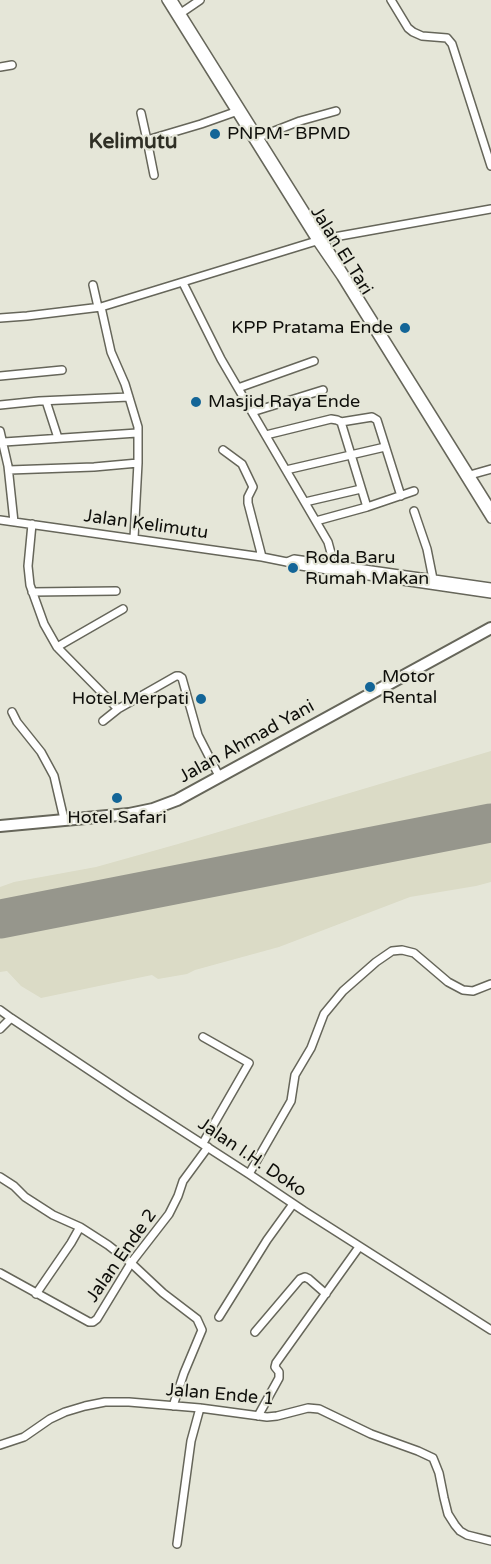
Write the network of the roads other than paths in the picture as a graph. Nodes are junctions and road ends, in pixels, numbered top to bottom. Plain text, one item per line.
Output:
1 (166, 0) edge
2 (173, 0) edge
3 (200, 0) edge
4 (391, 0) edge
5 (181, 13) junction
6 (12, 65) dead end
7 (0, 67) edge
8 (336, 111) dead end
9 (235, 112) junction
10 (141, 113) dead end
11 (259, 137) junction
12 (147, 140) junction
13 (491, 166) edge
14 (154, 175) dead end
15 (491, 209) edge
16 (320, 240) junction
17 (183, 283) junction
18 (93, 285) dead end
19 (99, 307) junction
20 (0, 318) edge
21 (314, 361) dead end
22 (62, 370) dead end
23 (0, 376) edge
24 (238, 388) junction
25 (323, 390) dead end
26 (129, 397) junction
27 (46, 401) junction
28 (0, 405) edge
29 (252, 412) junction
30 (428, 413) junction
31 (341, 422) junction
32 (0, 431) edge
33 (138, 433) junction
34 (266, 435) junction
35 (58, 438) junction
36 (3, 442) junction
37 (385, 447) junction
38 (223, 450) dead end
39 (350, 454) junction
40 (138, 463) junction
41 (491, 469) edge
42 (9, 470) junction
43 (286, 470) junction
44 (470, 475) junction
45 (361, 489) junction
46 (414, 491) dead end
47 (401, 496) junction
48 (305, 502) junction
49 (367, 507) junction
50 (491, 508) edge
51 (414, 511) dead end
52 (491, 519) edge
53 (0, 520) edge
54 (316, 521) junction
55 (14, 522) junction
56 (32, 525) junction
57 (134, 538) junction
58 (262, 557) junction
59 (331, 568) junction
60 (433, 579) junction
61 (491, 587) edge
62 (116, 591) dead end
63 (32, 592) junction
64 (491, 594) edge
65 (123, 609) dead end
66 (491, 628) edge
67 (57, 647) junction
68 (118, 709) junction
69 (12, 712) dead end
70 (103, 721) dead end
71 (219, 776) junction
72 (64, 819) junction
73 (0, 826) edge
74 (491, 984) edge
75 (0, 1010) edge
76 (11, 1018) junction
77 (0, 1029) edge
78 (202, 1037) dead end
79 (206, 1145) junction
80 (249, 1173) junction
81 (0, 1177) edge
82 (293, 1204) junction
83 (80, 1227) junction
84 (359, 1247) junction
85 (131, 1263) junction
86 (0, 1273) edge
87 (36, 1294) junction
88 (326, 1294) junction
89 (219, 1317) dead end
90 (491, 1330) edge
91 (255, 1332) dead end
92 (173, 1406) junction
93 (200, 1408) junction
94 (258, 1416) junction
95 (0, 1445) edge
96 (491, 1541) edge
97 (177, 1545) dead end

1 - 9 street, Jalan El Tari
2 - 5 street, Jalan El Tari
3 - 5 street
4 - 13 street
5 - 11 street, Jalan El Tari
6 - 7 street
8 - 11 street
9 - 12 street
9 - 16 street, Jalan El Tari
10 - 12 street
11 - 16 street, Jalan El Tari
12 - 14 street
15 - 16 street
16 - 17 street
16 - 30 street, Jalan El Tari
17 - 19 street
17 - 24 street
18 - 19 street
19 - 20 street
19 - 26 street
21 - 24 street
22 - 23 street
24 - 29 street
25 - 29 street
26 - 27 street
26 - 33 street
27 - 28 street
27 - 35 street
29 - 34 street
30 - 44 street, Jalan El Tari
30 - 52 street, Jalan El Tari
31 - 34 street
31 - 37 street
31 - 39 street
32 - 36 street
33 - 35 street
33 - 40 street
34 - 43 street
35 - 36 street
36 - 42 street
37 - 39 street
37 - 47 street
38 - 58 street
39 - 43 street
39 - 45 street
40 - 42 street
40 - 57 street
41 - 44 street
42 - 55 street
43 - 48 street
44 - 50 street, Jalan El Tari
45 - 48 street
45 - 49 street
46 - 47 street
47 - 49 street
48 - 54 street
49 - 54 street
51 - 60 street
53 - 55 street, Jalan Kelimutu
54 - 59 street
55 - 56 street, Jalan Kelimutu
56 - 57 street, Jalan Kelimutu
56 - 63 street
57 - 58 street, Jalan Kelimutu
58 - 59 street, Jalan Kelimutu
59 - 60 street
59 - 64 street
60 - 61 street
62 - 63 street
63 - 67 street
65 - 67 street
66 - 71 highway, Jalan Ahmad Yani
67 - 68 street
68 - 70 street
68 - 71 street
69 - 72 street
71 - 72 highway, Jalan Ahmad Yani
72 - 73 highway, Jalan Ahmad Yani
74 - 80 street
75 - 76 street, Jalan I.H. Doko
76 - 77 street
76 - 79 street, Jalan I.H. Doko
78 - 79 street, Jalan Ende 2
79 - 80 street, Jalan I.H. Doko
79 - 85 street, Jalan Ende 2
80 - 82 street, Jalan I.H. Doko
81 - 83 street
82 - 84 street, Jalan I.H. Doko
82 - 89 street
83 - 85 street
83 - 87 street
84 - 88 street
84 - 90 street, Jalan I.H. Doko
85 - 87 street, Jalan Ende 2
85 - 92 street
86 - 87 street, Jalan Ende 2
88 - 91 street
88 - 94 street
92 - 93 street, Jalan Ende 1
92 - 95 street, Jalan Ende 1
93 - 94 street, Jalan Ende 1
93 - 97 street
94 - 96 street, Jalan Ende 1

